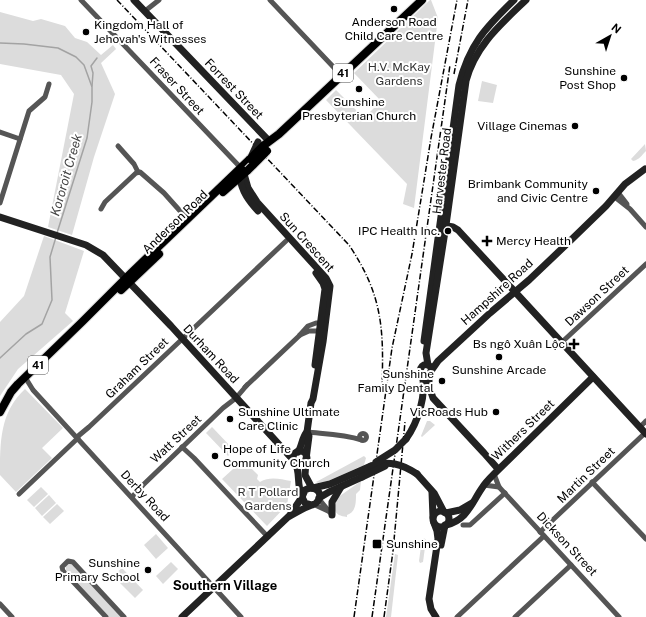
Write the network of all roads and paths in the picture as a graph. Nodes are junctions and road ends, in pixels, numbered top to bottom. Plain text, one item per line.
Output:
1 (81, 0) edge
2 (134, 0) edge
3 (270, 0) edge
4 (416, 0) edge
5 (422, 0) edge
6 (514, 0) edge
7 (526, 0) edge
8 (157, 1) edge
9 (146, 12) junction
10 (407, 12) junction
11 (341, 75) junction
12 (49, 84) dead end
13 (0, 132) edge
14 (20, 139) junction
15 (266, 145) junction
16 (118, 146) dead end
17 (646, 168) edge
18 (243, 171) junction
19 (138, 172) junction
20 (230, 186) junction
21 (618, 196) junction
22 (250, 202) junction
23 (0, 203) edge
24 (606, 206) junction
25 (102, 209) dead end
26 (0, 217) edge
27 (188, 221) junction
28 (443, 225) junction
29 (646, 227) edge
30 (288, 239) junction
31 (646, 264) edge
32 (128, 280) junction
33 (514, 291) junction
34 (323, 323) junction
35 (321, 335) junction
36 (299, 336) junction
37 (182, 339) junction
38 (562, 343) junction
39 (427, 369) junction
40 (25, 377) junction
41 (593, 377) junction
42 (18, 384) junction
43 (33, 390) junction
44 (235, 397) junction
45 (0, 412) edge
46 (646, 421) edge
47 (307, 430) junction
48 (643, 431) edge
49 (349, 436) junction
50 (78, 438) junction
51 (275, 441) junction
52 (183, 446) junction
53 (297, 452) junction
54 (306, 460) junction
55 (295, 463) junction
56 (395, 464) junction
57 (370, 466) junction
58 (496, 472) junction
59 (362, 473) junction
60 (592, 482) junction
61 (484, 485) junction
62 (341, 487) junction
63 (499, 487) junction
64 (312, 488) junction
65 (432, 490) junction
66 (505, 493) junction
67 (19, 494) dead end
68 (131, 496) junction
69 (302, 496) junction
70 (316, 502) junction
71 (473, 503) junction
72 (445, 512) junction
73 (332, 515) joint
74 (288, 517) junction
75 (434, 521) junction
76 (446, 525) junction
77 (463, 525) dead end
78 (542, 534) junction
79 (268, 537) junction
80 (646, 539) edge
81 (571, 565) junction
82 (436, 569) junction
83 (214, 587) junction
84 (0, 604) edge
85 (438, 616) edge
86 (458, 616) edge
87 (615, 616) edge
88 (12, 617) edge
89 (106, 617) edge
90 (124, 617) edge
91 (182, 617) edge
92 (241, 617) edge
93 (515, 617) edge

1 - 18 street, Fraser Street
2 - 9 street, Forrest Street
3 - 11 street
4 - 10 main road, Anderson Road / 41
5 - 10 main road, Anderson Road / 41
6 - 28 street, Harvester Road
7 - 28 street, Harvester Road
8 - 9 street
9 - 15 street, Forrest Street
10 - 11 main road, Anderson Road / 41
11 - 15 main road, Anderson Road / 41
12 - 14 street
13 - 14 street
14 - 23 street
15 - 18 main road, Anderson Road / 41, bridge
15 - 18 main road, Anderson Road / 41, bridge
16 - 19 street
17 - 21 street, Hampshire Road
17 - 24 street, Hampshire Road
18 - 20 main road, Anderson Road / 41
18 - 22 street, Sun Crescent
18 - 27 main road, Anderson Road / 41
18 - 30 street, Sun Crescent
19 - 25 street
19 - 27 street
20 - 22 street
20 - 27 main road, Anderson Road / 41
21 - 24 street, Hampshire Road
21 - 29 street
22 - 30 street, Sun Crescent
24 - 33 street, Hampshire Road
26 - 32 street, Durham Road
27 - 32 main road, Anderson Road / 41
28 - 33 street
28 - 39 street, Harvester Road
30 - 34 street, Sun Crescent
30 - 37 street, Graham Street
31 - 38 street, Dawson Street
32 - 37 street, Durham Road
32 - 40 main road, Anderson Road / 41
33 - 38 street
33 - 39 street, Hampshire Road
34 - 35 street, Sun Crescent
34 - 36 street, Watt Street
35 - 36 street, Watt Street
35 - 47 street, Sun Crescent
36 - 44 street, Watt Street
37 - 44 street, Durham Road
37 - 50 street, Graham Street
38 - 41 street
39 - 57 street, bridge
39 - 58 street, Dickson Street
40 - 42 main road, Anderson Road / 41
40 - 43 street, Derby Road
41 - 48 street
41 - 58 street, Withers Street
42 - 43 street, Derby Road
42 - 45 main road, Anderson Road / 41
43 - 50 street, Derby Road
44 - 51 street, Durham Road
44 - 52 street, Watt Street
46 - 48 street, Martin Street
47 - 49 street
47 - 53 street, Sun Crescent
47 - 54 street, Sun Crescent
48 - 60 street, Martin Street
49 - 49 street
50 - 67 street, Graham Street
50 - 68 street, Derby Road
51 - 53 street, Durham Road
51 - 55 street, Durham Road
52 - 68 street, Watt Street
52 - 79 street
53 - 54 street
53 - 55 street
54 - 55 street
54 - 64 street, Sun Crescent
55 - 69 street
56 - 57 street, bridge
56 - 59 street, bridge
56 - 65 street, bridge
57 - 59 street
58 - 61 street, Withers Street
58 - 63 street, Dickson Street
59 - 62 street
59 - 64 street
60 - 78 street, Martin Street
60 - 80 street
61 - 63 street
61 - 71 street, Withers Street
62 - 70 street
62 - 73 street
63 - 66 street, Dickson Street
64 - 69 street
64 - 70 street
65 - 72 street
65 - 75 street
66 - 77 street
66 - 78 street, Dickson Street
68 - 83 street, Derby Road
69 - 70 street
69 - 74 street
70 - 73 street
70 - 74 street
71 - 72 street
71 - 76 street, Withers Street
72 - 75 street
72 - 76 street
74 - 79 street
75 - 76 street
75 - 82 street
76 - 82 street
78 - 81 street, Dickson Street
78 - 86 street, Martin Street
79 - 83 street
81 - 87 street, Dickson Street
81 - 93 street
82 - 85 street
83 - 91 street
83 - 92 street, Derby Road
84 - 88 street
89 - 90 street

